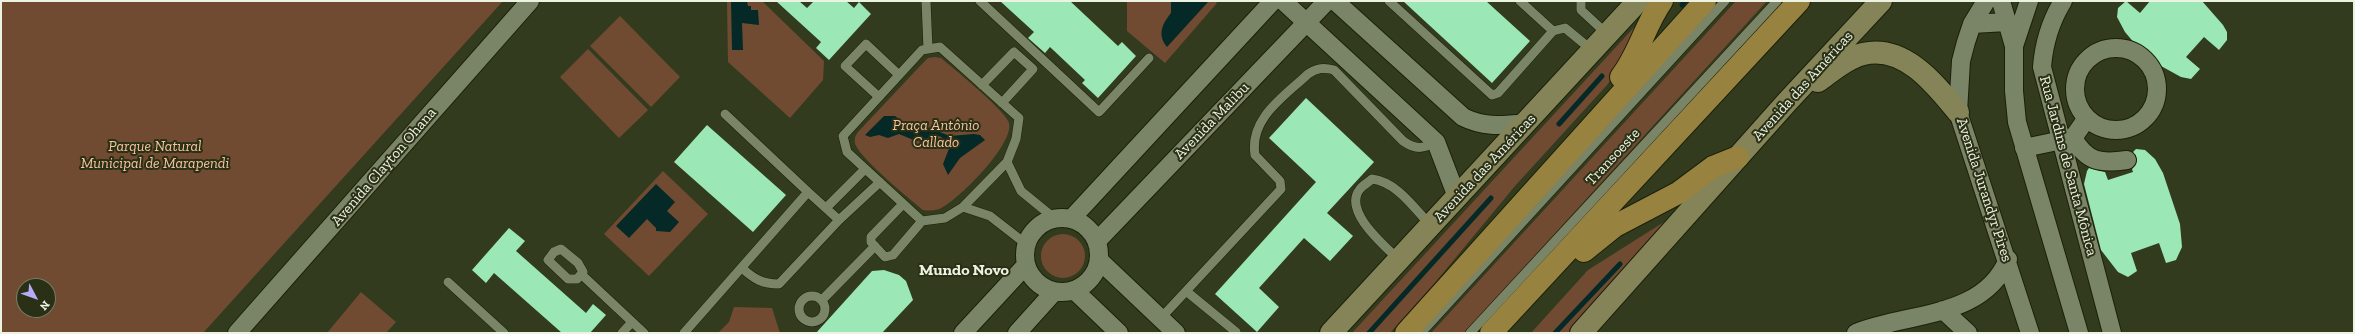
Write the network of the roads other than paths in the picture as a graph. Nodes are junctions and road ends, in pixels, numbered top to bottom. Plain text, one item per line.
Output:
1 (530, 1) edge
2 (926, 1) edge
3 (980, 1) edge
4 (1273, 1) edge
5 (1283, 1) edge
6 (1327, 1) edge
7 (1335, 1) edge
8 (1389, 1) edge
9 (1520, 1) edge
10 (1581, 1) edge
11 (1638, 1) edge
12 (1662, 1) edge
13 (1705, 1) edge
14 (1725, 1) edge
15 (1777, 1) edge
16 (1799, 1) edge
17 (1881, 1) edge
18 (1986, 1) edge
19 (2001, 1) edge
20 (2029, 1) edge
21 (2063, 1) edge
22 (2007, 22) junction
23 (1307, 23) junction
24 (1972, 24) junction
25 (1553, 32) junction
26 (1608, 35) junction
27 (1017, 36) junction
28 (2014, 46) junction
29 (928, 49) junction
30 (1593, 51) junction
31 (1014, 52) junction
32 (1149, 58) dead end
33 (1047, 64) junction
34 (1033, 69) junction
35 (899, 75) junction
36 (982, 85) junction
37 (879, 97) junction
38 (1787, 102) junction
39 (1002, 103) junction
40 (1958, 112) junction
41 (725, 114) dead end
42 (2087, 118) junction
43 (1527, 123) junction
44 (1592, 127) junction
45 (2067, 139) junction
46 (1436, 142) junction
47 (2024, 148) junction
48 (1738, 157) junction
49 (2127, 160) dead end
50 (1007, 162) junction
51 (865, 169) junction
52 (880, 182) junction
53 (808, 192) junction
54 (1457, 197) junction
55 (903, 204) junction
56 (963, 207) junction
57 (826, 208) junction
58 (1054, 218) junction
59 (1072, 218) junction
60 (839, 220) junction
61 (922, 221) junction
62 (1431, 226) junction
63 (1097, 241) junction
64 (1026, 244) junction
65 (875, 246) junction
66 (2008, 259) junction
67 (1099, 260) junction
68 (1399, 260) junction
69 (1026, 265) junction
70 (742, 268) junction
71 (581, 274) dead end
72 (1545, 274) junction
73 (448, 282) dead end
74 (1074, 290) junction
75 (1186, 291) junction
76 (1054, 292) junction
77 (822, 300) dead end
78 (1943, 310) junction
79 (1161, 318) junction
80 (632, 322) junction
81 (1236, 332) dead end
82 (238, 333) edge
83 (504, 333) edge
84 (622, 333) edge
85 (644, 333) edge
86 (684, 333) edge
87 (963, 333) edge
88 (1017, 333) edge
89 (1119, 333) edge
90 (1176, 333) edge
91 (1330, 333) edge
92 (1406, 333) edge
93 (1421, 333) edge
94 (1470, 333) edge
95 (1492, 333) edge
96 (1581, 333) edge
97 (1856, 333) edge
98 (1968, 333) edge
99 (2030, 333) edge
100 (2079, 333) edge
101 (2112, 333) edge

1 - 82 street, Avenida Clayton Ohana
2 - 29 lane
3 - 27 lane
4 - 59 street
5 - 23 street
6 - 23 street, Avenida Malibu
7 - 43 street
8 - 25 lane
9 - 25 lane
10 - 26 lane
11 - 26 main road, Avenida das Américas
12 - 44 highway
13 - 44 highway
14 - 93 lane, Transoeste
15 - 94 lane, Transoeste
16 - 72 highway
17 - 38 main road, Avenida das Américas
18 - 24 street, Avenida Jurandyr Pires
19 - 22 street
20 - 28 street
21 - 45 street, Rua Jardins de Santa Mônica
22 - 24 street
22 - 28 street
23 - 46 street
23 - 63 street, Avenida Malibu
24 - 40 street, Avenida Jurandyr Pires
25 - 30 lane
26 - 30 main road, Avenida das Américas
27 - 31 lane
27 - 33 lane
28 - 47 street
29 - 35 lane
29 - 36 lane
30 - 43 main road, Avenida das Américas
31 - 34 lane
31 - 36 lane
32 - 33 lane
33 - 34 lane
34 - 39 lane
35 - 37 lane
35 - 37 lane
36 - 39 lane
37 - 51 lane
38 - 40 main road
38 - 48 main road, Avenida das Américas
39 - 50 lane
40 - 66 street, Avenida Jurandyr Pires
41 - 53 lane
42 - 42 street
42 - 45 street
43 - 54 main road, Avenida das Américas
44 - 92 highway
45 - 47 street
45 - 49 street
45 - 101 street, Rua Jardins de Santa Mônica
46 - 54 street
46 - 75 lane
47 - 100 street
48 - 72 highway
48 - 96 main road, Avenida das Américas
50 - 56 lane
50 - 58 lane
51 - 52 lane
51 - 57 lane
52 - 55 lane
52 - 60 lane
53 - 57 lane
53 - 70 lane
54 - 62 main road, Avenida das Américas
55 - 61 lane
55 - 65 lane
56 - 61 lane
56 - 64 lane
57 - 60 lane
58 - 59 street
58 - 64 street
59 - 63 street
60 - 70 lane
61 - 65 lane
62 - 68 main road, Avenida das Américas
62 - 68 lane
63 - 67 street
64 - 69 street
65 - 77 lane
66 - 78 street
66 - 99 street, Avenida Jurandyr Pires
67 - 74 street
67 - 79 street
68 - 91 main road, Avenida das Américas
69 - 76 street
69 - 87 street
70 - 86 lane
71 - 80 lane
72 - 95 highway
73 - 83 lane
74 - 76 street
74 - 89 street
75 - 79 lane
75 - 81 lane
76 - 88 street
78 - 97 street
78 - 98 street
79 - 90 street
80 - 84 lane
80 - 85 lane

